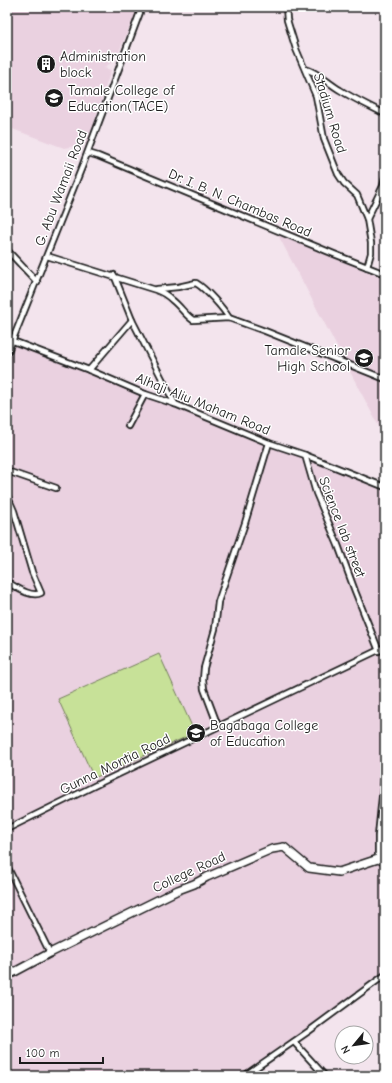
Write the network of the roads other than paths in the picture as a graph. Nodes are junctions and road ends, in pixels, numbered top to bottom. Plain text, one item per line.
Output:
1 (142, 7) edge
2 (286, 7) edge
3 (305, 69) junction
4 (385, 114) edge
5 (88, 153) junction
6 (385, 178) edge
7 (367, 219) junction
8 (7, 250) edge
9 (47, 256) junction
10 (367, 267) junction
11 (385, 274) edge
12 (114, 275) junction
13 (37, 282) junction
14 (156, 290) junction
15 (228, 318) junction
16 (132, 320) junction
17 (13, 341) junction
18 (7, 354) edge
19 (90, 370) junction
20 (385, 379) edge
21 (145, 394) junction
22 (175, 404) junction
23 (128, 426) dead end
24 (269, 443) junction
25 (305, 455) junction
26 (7, 471) edge
27 (385, 487) edge
28 (56, 488) dead end
29 (7, 495) edge
30 (7, 582) edge
31 (385, 647) edge
32 (378, 651) junction
33 (218, 726) junction
34 (385, 767) edge
35 (383, 808) edge
36 (7, 829) edge
37 (383, 861) edge
38 (7, 866) edge
39 (50, 953) junction
40 (385, 975) edge
41 (7, 976) edge
42 (294, 1042) junction
43 (244, 1076) edge
44 (325, 1076) edge

1 - 5 street, G. Abu Wamaii Road
2 - 3 street, Stadium Road
3 - 4 street, Stadium Road
3 - 7 street, Stadium Road
5 - 9 street, G. Abu Wamaii Road
5 - 10 street, Dr. I. B. N. Chambas Road
6 - 7 street
7 - 10 street, Stadium Road
8 - 13 street
9 - 12 street
9 - 13 street, G. Abu Wamaii Road
10 - 11 street, Dr. I. B. N. Chambas Road
12 - 14 street
12 - 16 street
13 - 17 street, G. Abu Wamaii Road
14 - 15 street
14 - 15 street
15 - 20 street
16 - 19 street
16 - 22 street
17 - 18 street, G. Abu Wamaii Road
17 - 19 street, Alhaji Aliu Maham Road
19 - 21 street, Alhaji Aliu Maham Road
21 - 22 street, Alhaji Aliu Maham Road
21 - 23 street
22 - 24 street, Alhaji Aliu Maham Road
24 - 25 street, Alhaji Aliu Maham Road
24 - 33 street
25 - 27 street, Alhaji Aliu Maham Road
25 - 32 street, Science lab street
26 - 28 street
29 - 30 street
31 - 32 street, Gunna Montia Road
32 - 33 street, Gunna Montia Road
33 - 36 street, Gunna Montia Road
34 - 35 street
35 - 37 street
37 - 39 street, College Road
38 - 39 street
39 - 41 street, College Road
40 - 42 street
42 - 43 street
42 - 44 street

